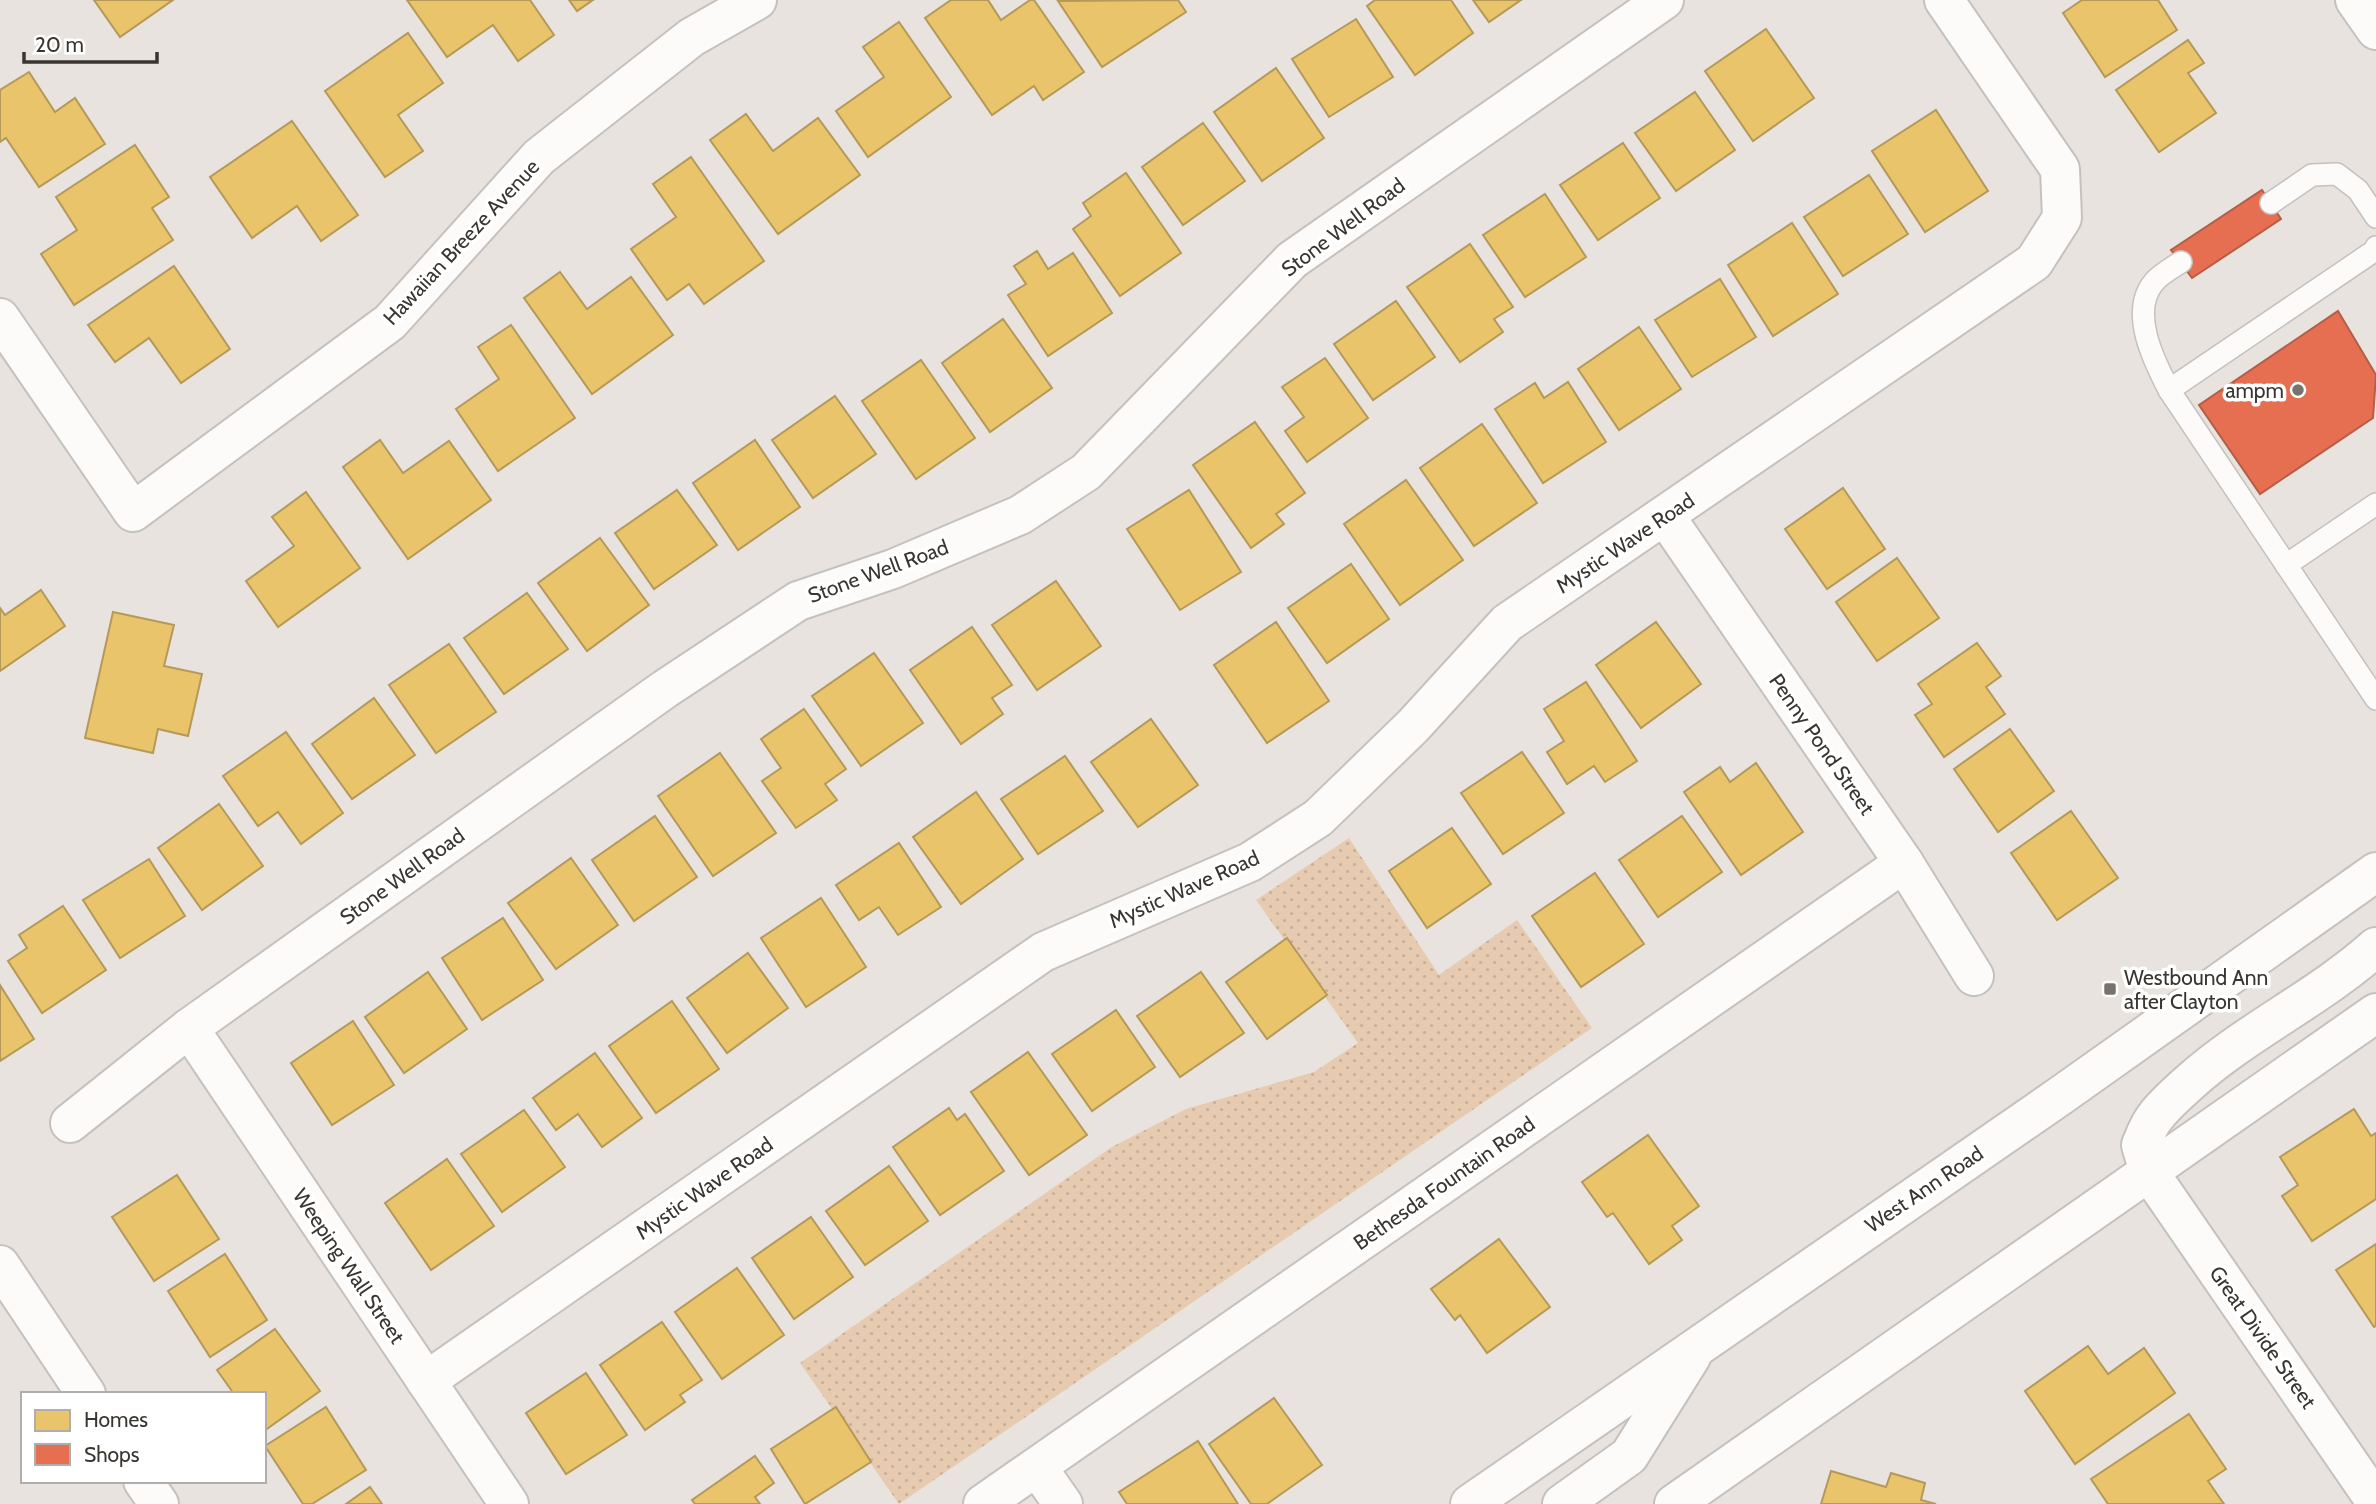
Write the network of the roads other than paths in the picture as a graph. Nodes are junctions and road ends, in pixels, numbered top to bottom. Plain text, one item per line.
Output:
1 (757, 0) edge
2 (1664, 0) edge
3 (1944, 0) edge
4 (2354, 0) edge
5 (2376, 30) edge
6 (2271, 203) dead end
7 (2376, 217) edge
8 (2375, 251) edge
9 (2180, 262) dead end
10 (0, 318) edge
11 (2169, 390) junction
12 (2376, 504) edge
13 (1665, 516) junction
14 (2287, 565) junction
15 (2376, 699) edge
16 (1904, 863) junction
17 (2376, 872) edge
18 (2376, 947) edge
19 (1974, 976) dead end
20 (2376, 1013) edge
21 (189, 1028) junction
22 (70, 1123) dead end
23 (2149, 1172) junction
24 (0, 1265) edge
25 (1700, 1343) junction
26 (426, 1381) junction
27 (85, 1392) edge
28 (1037, 1466) junction
29 (145, 1483) edge
30 (989, 1502) edge
31 (2376, 1502) edge
32 (159, 1504) edge
33 (509, 1504) edge
34 (1063, 1504) edge
35 (1470, 1504) edge
36 (1562, 1504) edge
37 (1674, 1504) edge

1 - 10 street, Hawaiian Breeze Avenue
2 - 21 street, Stone Well Road
3 - 13 street, Mystic Wave Road
4 - 5 street
6 - 7 lane
8 - 11 lane
9 - 11 lane
11 - 14 lane
12 - 14 lane
13 - 16 street, Penny Pond Street
13 - 26 street, Mystic Wave Road
14 - 15 lane
16 - 19 street, Penny Pond Street
16 - 28 street, Bethesda Fountain Road
17 - 25 street, West Ann Road
18 - 23 street
20 - 23 street
21 - 22 street, Stone Well Road
21 - 26 street, Weeping Wall Street
23 - 31 street, Great Divide Street
23 - 37 street
24 - 27 street
25 - 35 street, West Ann Road
25 - 36 street
26 - 33 street, Weeping Wall Street
28 - 30 street, Bethesda Fountain Road
28 - 34 street
29 - 32 street

